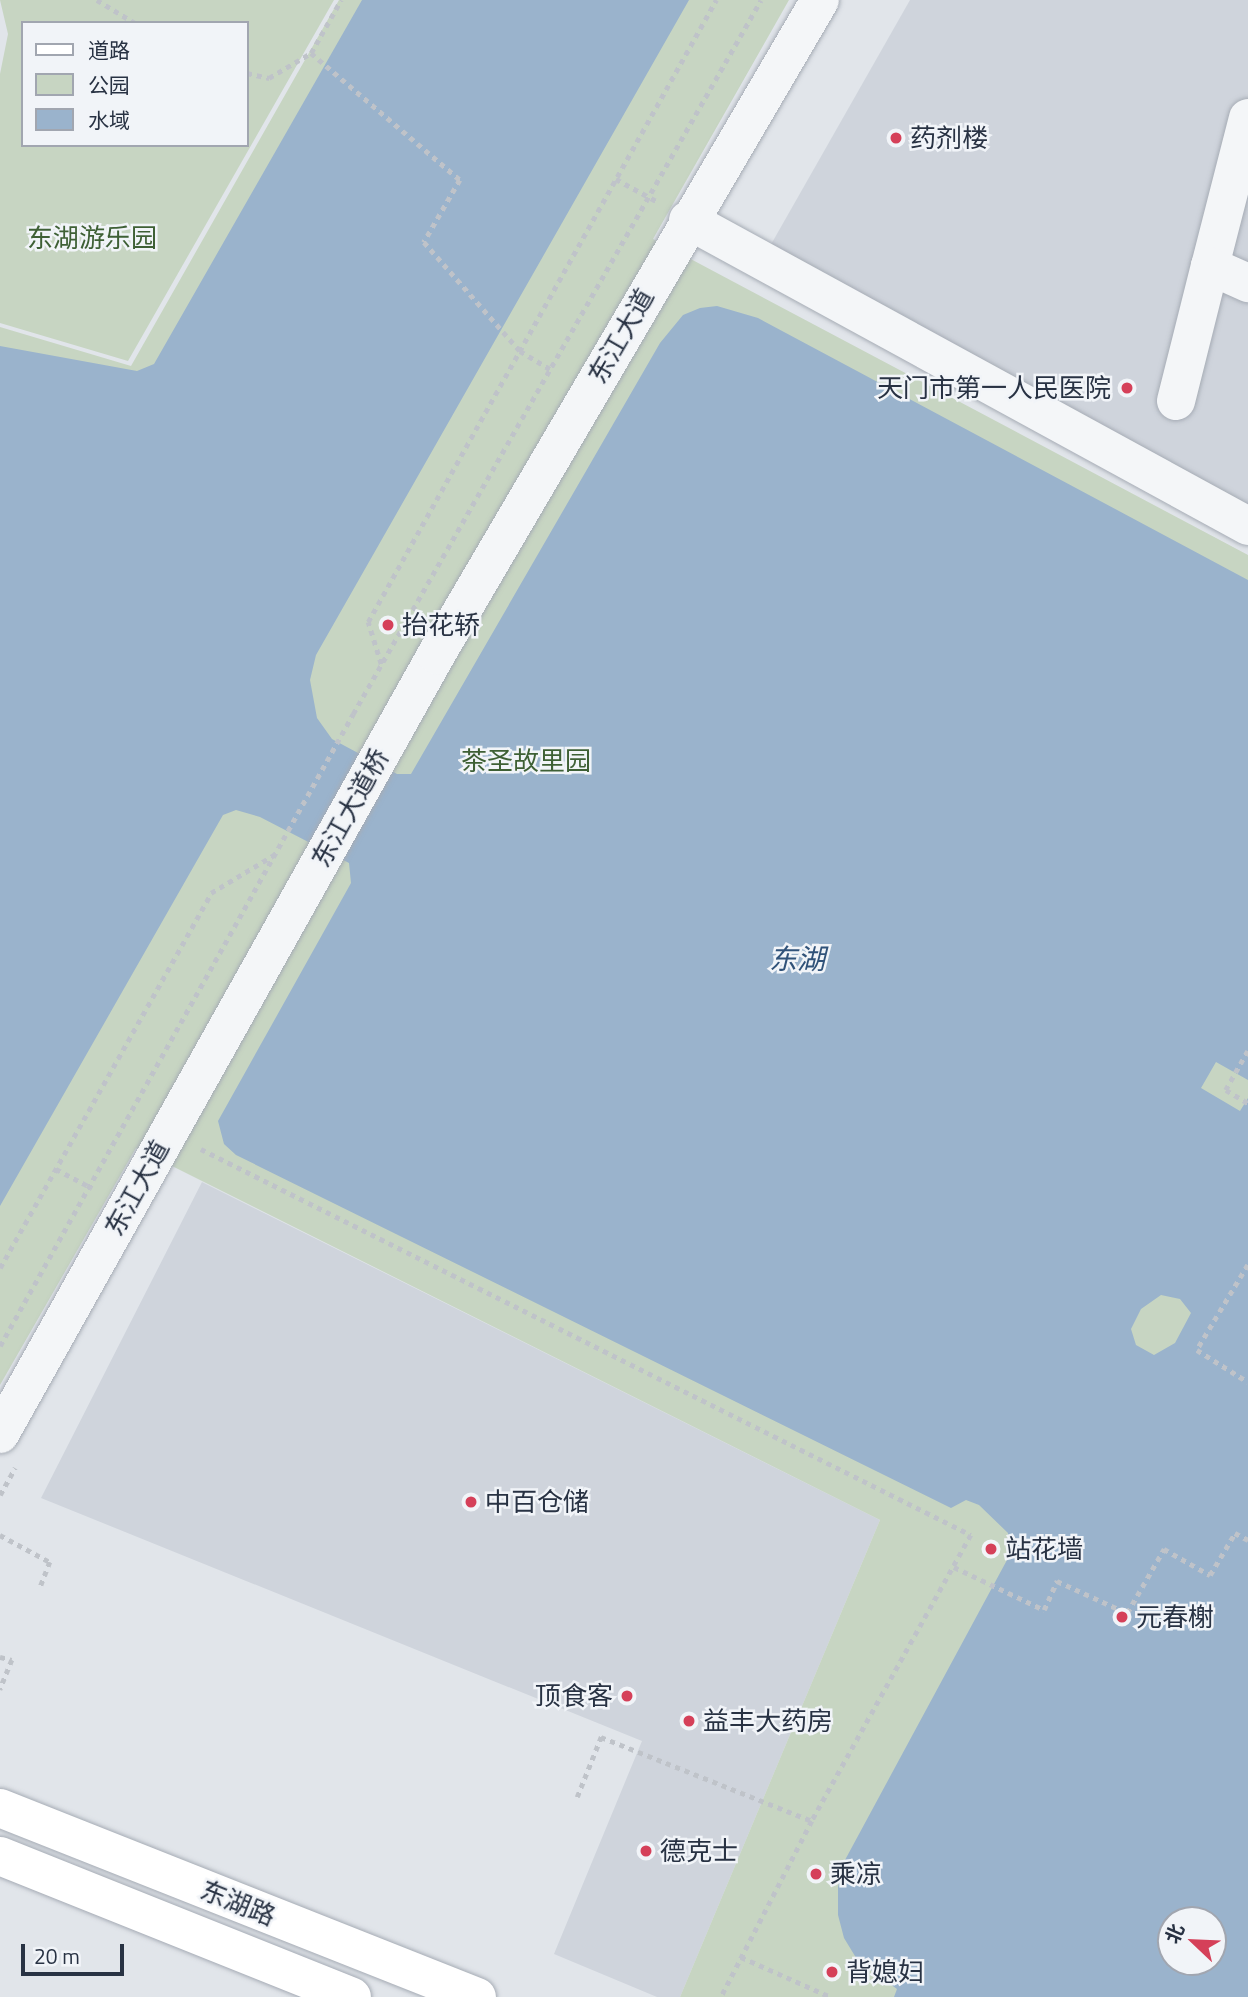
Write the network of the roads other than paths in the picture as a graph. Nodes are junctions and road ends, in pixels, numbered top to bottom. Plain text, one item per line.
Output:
1 (820, 0) edge
2 (1248, 118) edge
3 (688, 220) junction
4 (1210, 265) junction
5 (1248, 283) edge
6 (1175, 401) dead end
7 (1248, 526) edge
8 (425, 674) joint
9 (275, 943) joint
10 (10, 1447) edge
11 (0, 1808) edge
12 (0, 1856) edge
13 (352, 1997) edge
14 (477, 1997) edge

1 - 3 street, 东江大道
2 - 4 street
3 - 7 street
3 - 8 street, 东江大道
4 - 5 street
4 - 6 street
8 - 9 street, 东江大道桥
9 - 10 street, 东江大道
11 - 14 main road, 东湖路
12 - 13 main road, 东湖路

